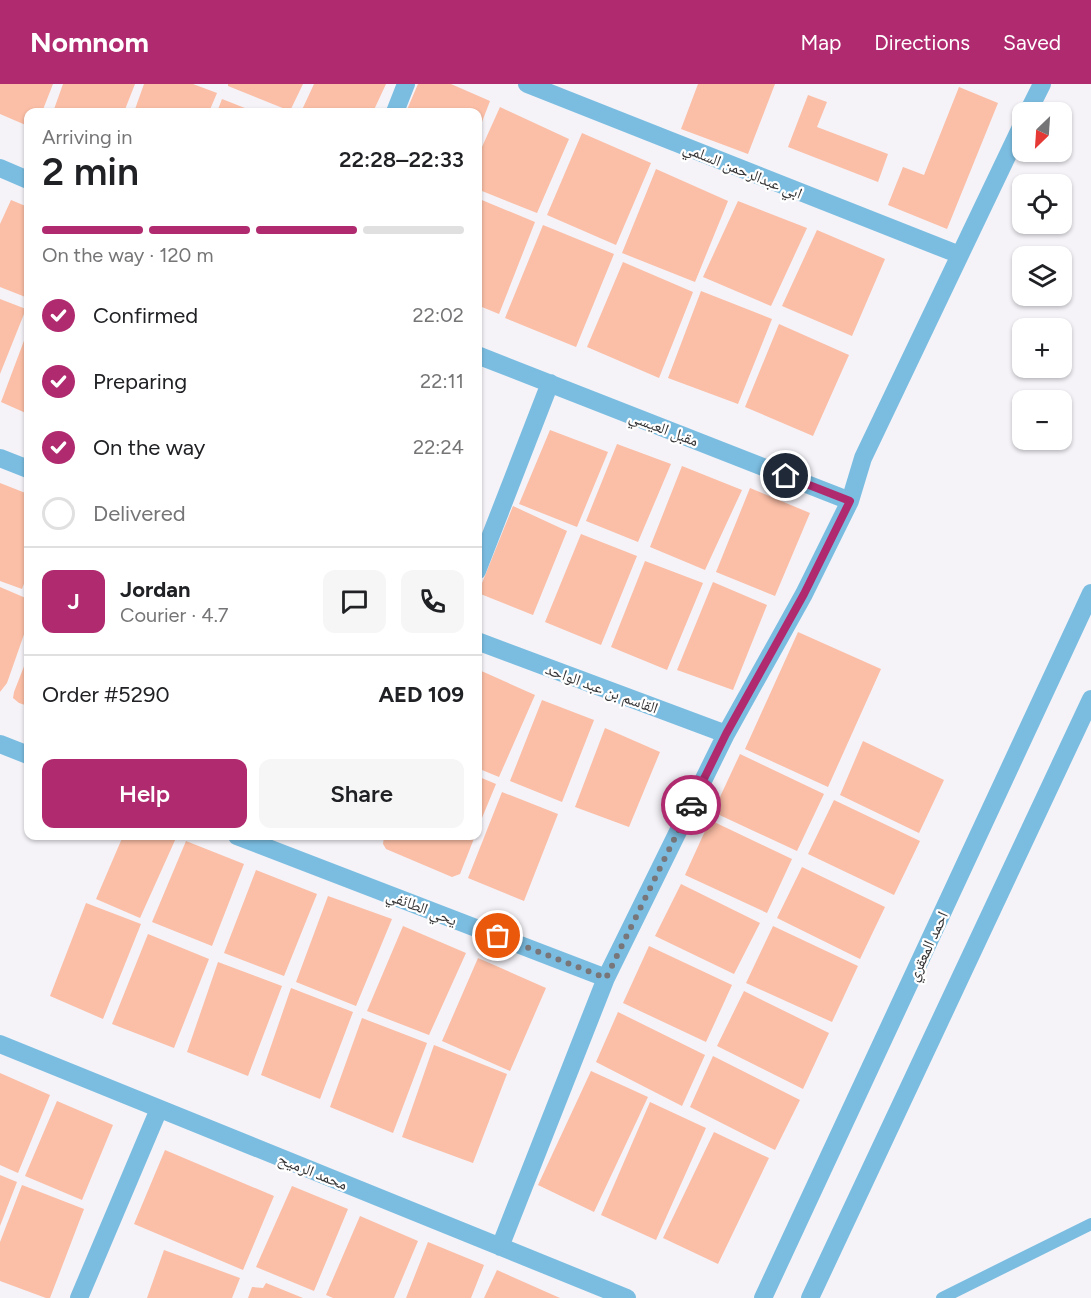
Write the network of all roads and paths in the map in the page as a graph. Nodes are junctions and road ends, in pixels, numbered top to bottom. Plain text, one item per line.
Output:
1 (406, 84) edge
2 (527, 84) edge
3 (1042, 84) edge
4 (1033, 102) edge
5 (397, 108) edge
6 (1012, 146) edge
7 (0, 168) edge
8 (24, 178) edge
9 (960, 255) junction
10 (482, 356) edge
11 (550, 383) junction
12 (0, 458) edge
13 (24, 468) edge
14 (850, 501) junction
15 (482, 558) edge
16 (1091, 593) edge
17 (482, 643) edge
18 (1091, 699) edge
19 (726, 734) junction
20 (0, 744) edge
21 (24, 753) edge
22 (247, 840) edge
23 (606, 978) junction
24 (0, 1044) edge
25 (159, 1109) junction
26 (1091, 1224) edge
27 (500, 1247) junction
28 (79, 1298) edge
29 (627, 1298) edge
30 (763, 1298) edge
31 (810, 1298) edge
32 (942, 1298) edge

1 - 5 street
2 - 9 street, ابي عبدالرحمن السلمي
3 - 4 street
6 - 9 street
7 - 8 street
9 - 14 street
10 - 11 street, مقبل العيسي
11 - 14 street, مقبل العيسي
11 - 15 street
12 - 13 street
14 - 19 street
16 - 30 street, احمد المعقري
17 - 19 street, القاسم بن عبد الواحد
18 - 31 street
19 - 23 street
20 - 21 street
22 - 23 street, يحي الطائفي
23 - 27 street
24 - 25 street, محمد الرميح
25 - 27 street, محمد الرميح
25 - 28 street
26 - 32 lane
27 - 29 street, محمد الرميح

